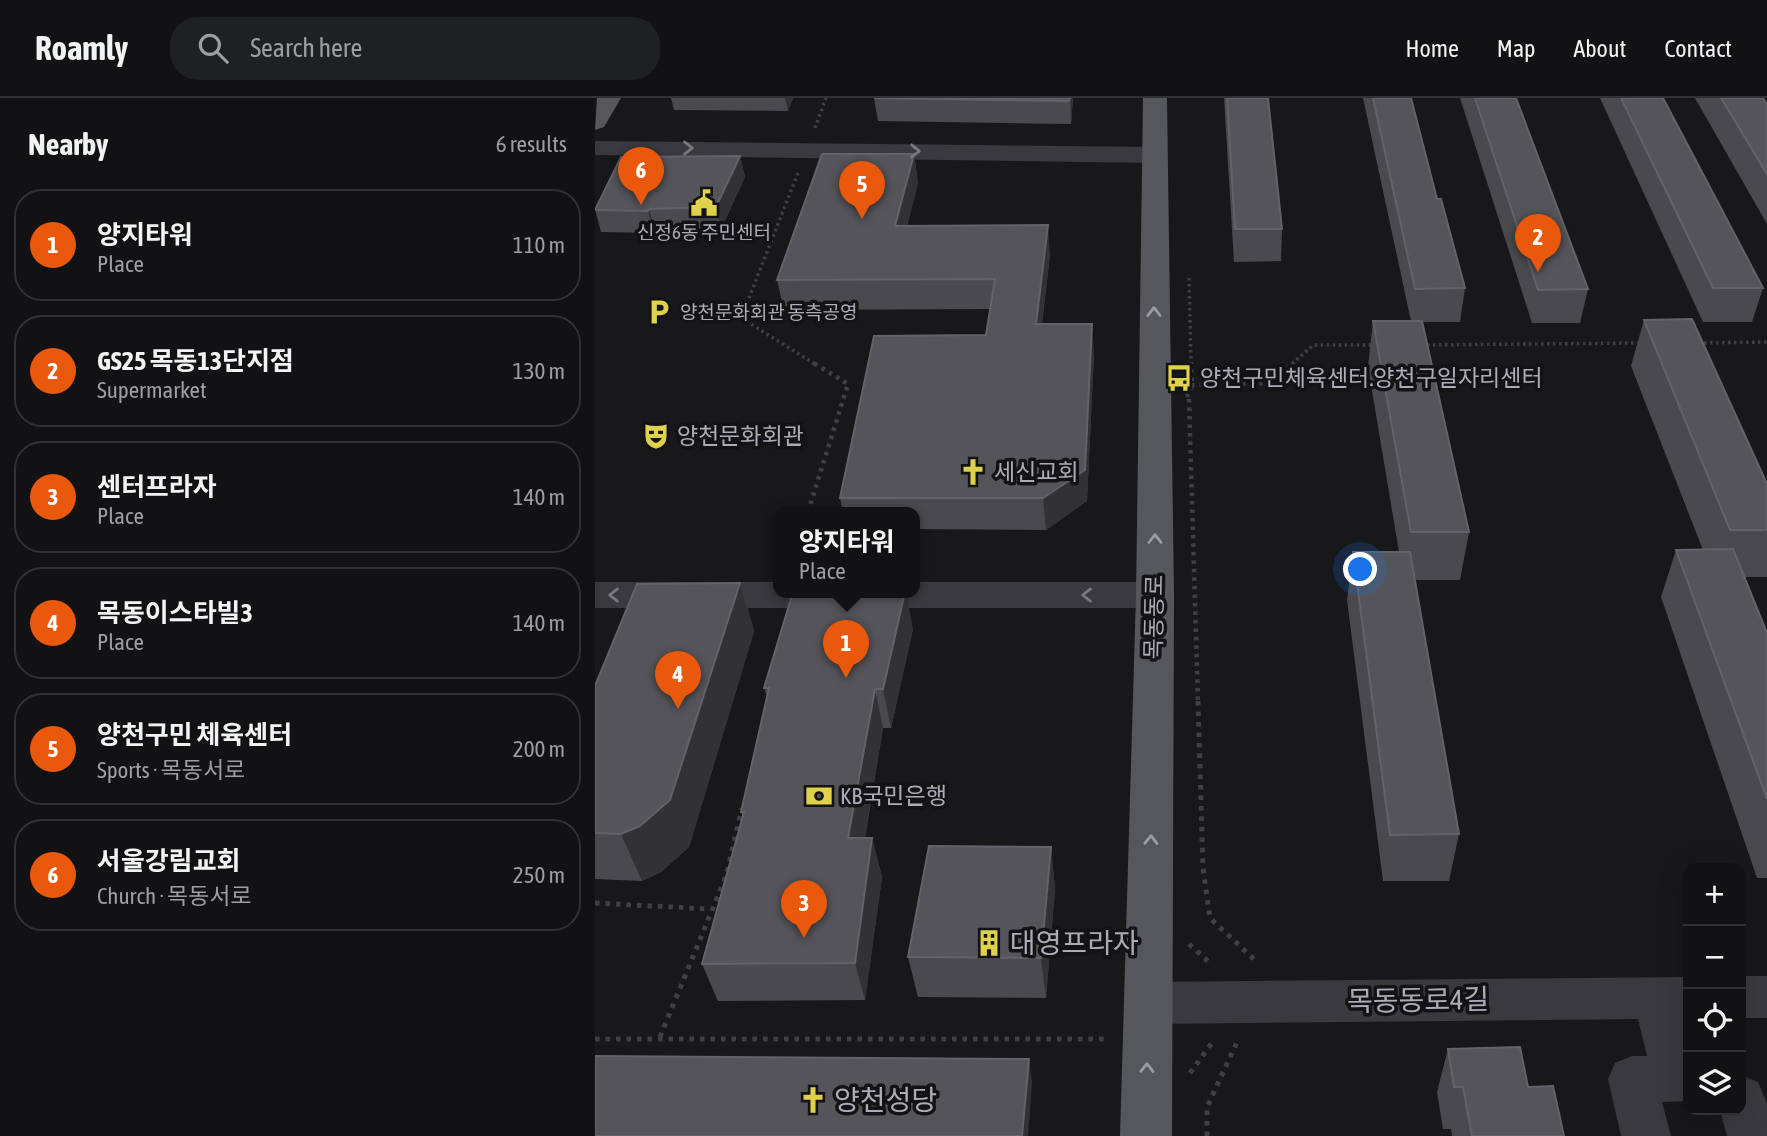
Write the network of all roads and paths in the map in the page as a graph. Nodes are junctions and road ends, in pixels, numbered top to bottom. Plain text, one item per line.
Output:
1 (609, 98) edge
2 (826, 98) edge
3 (1155, 98) edge
4 (595, 122) edge
5 (595, 148) edge
6 (808, 149) junction
7 (1154, 155) junction
8 (1767, 342) edge
9 (1643, 343) edge
10 (1685, 343) edge
11 (1382, 345) edge
12 (1409, 345) edge
13 (810, 507) edge
14 (595, 595) edge
15 (773, 595) edge
16 (920, 595) edge
17 (1155, 595) junction
18 (744, 798) edge
19 (595, 903) edge
20 (710, 909) junction
21 (1746, 997) edge
22 (1767, 997) edge
23 (1672, 998) edge
24 (1293, 1002) junction
25 (1147, 1021) junction
26 (1248, 1032) dead end
27 (660, 1037) junction
28 (595, 1039) edge
29 (1683, 1079) edge
30 (1746, 1115) edge
31 (1146, 1136) edge
32 (1207, 1136) edge
33 (1646, 1136) edge
34 (1752, 1136) edge

1 - 4 main road
2 - 6 path
3 - 7 main road, 목동동로
5 -> 6 street
6 -> 7 street
6 - 13 path
17 -> 7 main road, 목동동로
8 - 10 path
9 - 12 path
11 - 24 path
15 -> 14 street
17 -> 16 street
25 -> 17 main road, 목동동로
18 - 20 path
19 - 20 path
20 - 27 path
21 - 22 street
23 - 24 street, 목동동로4길
23 - 29 street
24 - 25 street, 목동동로4길
25 - 27 path
31 -> 25 main road, 목동동로
26 - 32 path
27 - 28 path
29 - 33 street
30 - 34 street

